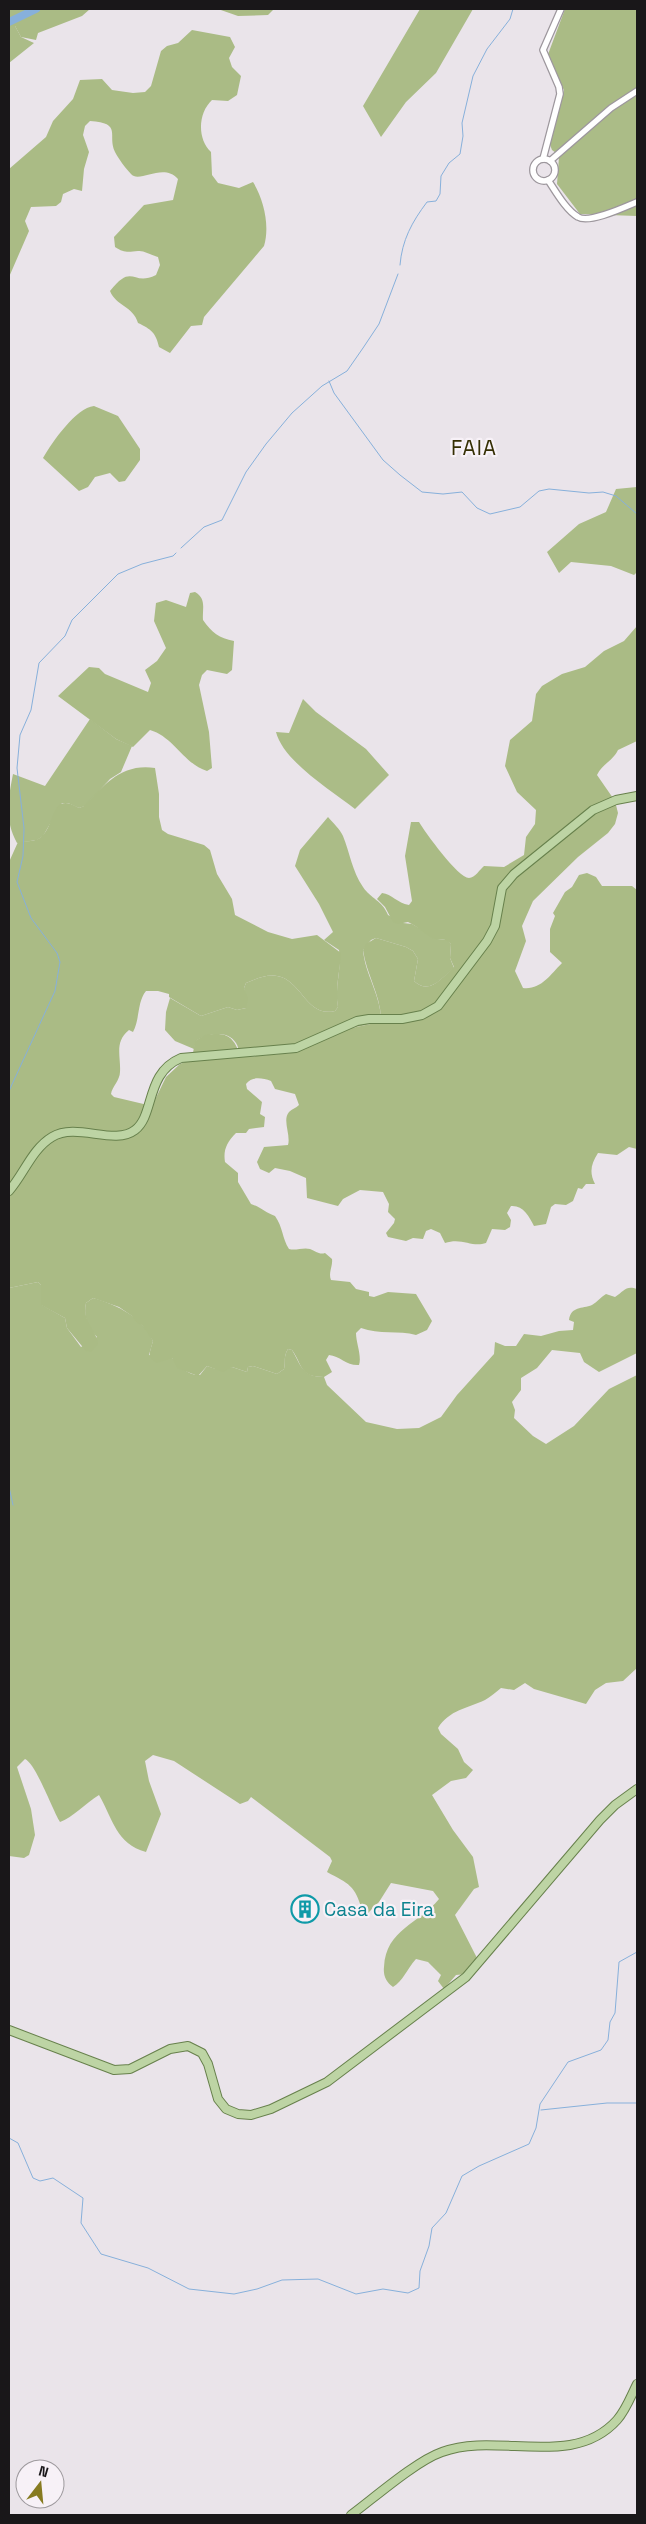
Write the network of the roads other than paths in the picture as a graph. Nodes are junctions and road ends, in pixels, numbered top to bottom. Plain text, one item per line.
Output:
1 (561, 9) edge
2 (637, 91) edge
3 (543, 159) junction
4 (550, 162) junction
5 (548, 180) junction
6 (637, 202) edge
7 (637, 796) edge
8 (9, 1190) edge
9 (637, 1789) edge
10 (9, 2030) edge
11 (637, 2384) edge
12 (351, 2515) edge

1 - 3 street
2 - 4 street
3 - 4 street
3 - 5 street
4 - 5 street
5 - 6 street
7 - 8 main road
9 - 10 main road
11 - 12 main road

